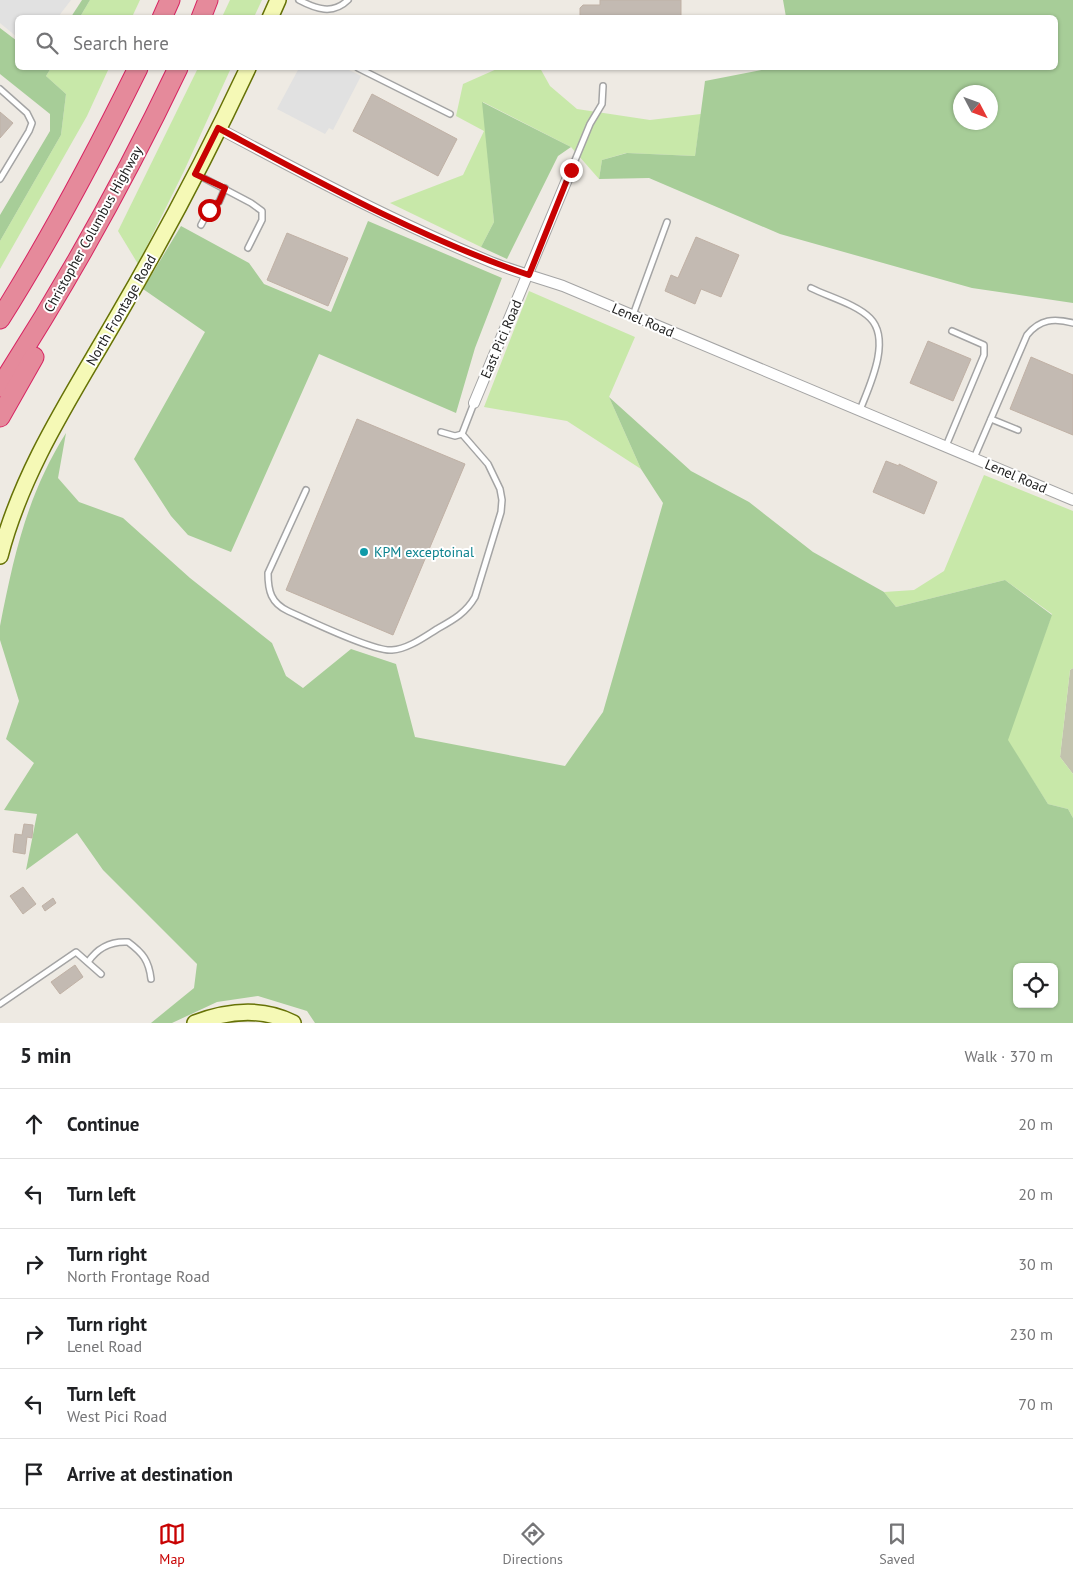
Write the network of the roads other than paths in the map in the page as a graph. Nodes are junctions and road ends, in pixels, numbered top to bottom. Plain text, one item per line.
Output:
1 (170, 0) edge
2 (208, 0) edge
3 (278, 0) edge
4 (299, 0) edge
5 (348, 0) edge
6 (163, 15) edge
7 (202, 15) edge
8 (271, 15) edge
9 (137, 70) edge
10 (177, 70) edge
11 (247, 70) edge
12 (362, 70) edge
13 (603, 86) dead end
14 (0, 89) edge
15 (450, 114) dead end
16 (218, 128) junction
17 (571, 170) joint
18 (195, 174) junction
19 (0, 179) edge
20 (225, 188) junction
21 (667, 222) dead end
22 (200, 225) dead end
23 (248, 248) dead end
24 (529, 275) junction
25 (811, 288) dead end
26 (54, 300) junction
27 (633, 316) junction
28 (0, 319) edge
29 (1073, 323) edge
30 (952, 331) dead end
31 (0, 387) edge
32 (474, 403) joint
33 (860, 410) junction
34 (0, 417) edge
35 (991, 419) junction
36 (1018, 430) dead end
37 (441, 432) dead end
38 (462, 434) junction
39 (946, 446) junction
40 (974, 458) junction
41 (306, 490) dead end
42 (1073, 500) edge
43 (0, 556) edge
44 (88, 962) junction
45 (100, 974) dead end
46 (151, 979) dead end
47 (0, 1004) edge
48 (195, 1023) edge
49 (293, 1023) edge

1 - 6 highway
2 - 7 highway
3 - 8 main road
4 - 5 lane
9 - 28 highway
10 - 26 highway, Christopher Columbus Highway
11 - 16 main road, North Frontage Road
12 - 15 lane
13 - 17 lane
14 - 19 lane
16 - 18 main road, North Frontage Road
16 - 24 street, Lenel Road
17 - 24 street, East Pici Road
18 - 20 lane
18 - 43 main road, North Frontage Road
20 - 22 lane
20 - 23 lane
21 - 27 lane
24 - 27 street, Lenel Road
24 - 32 street, East Pici Road
25 - 33 lane
26 - 31 highway, Christopher Columbus Highway
26 - 34 highway
27 - 33 street, Lenel Road
29 - 35 lane
30 - 39 lane
32 - 38 lane
33 - 39 street, Lenel Road
35 - 36 lane
35 - 40 lane
37 - 38 lane
38 - 41 lane
39 - 40 street, Lenel Road
40 - 42 street, Lenel Road
44 - 45 lane
44 - 46 lane
44 - 47 lane
48 - 49 main road

